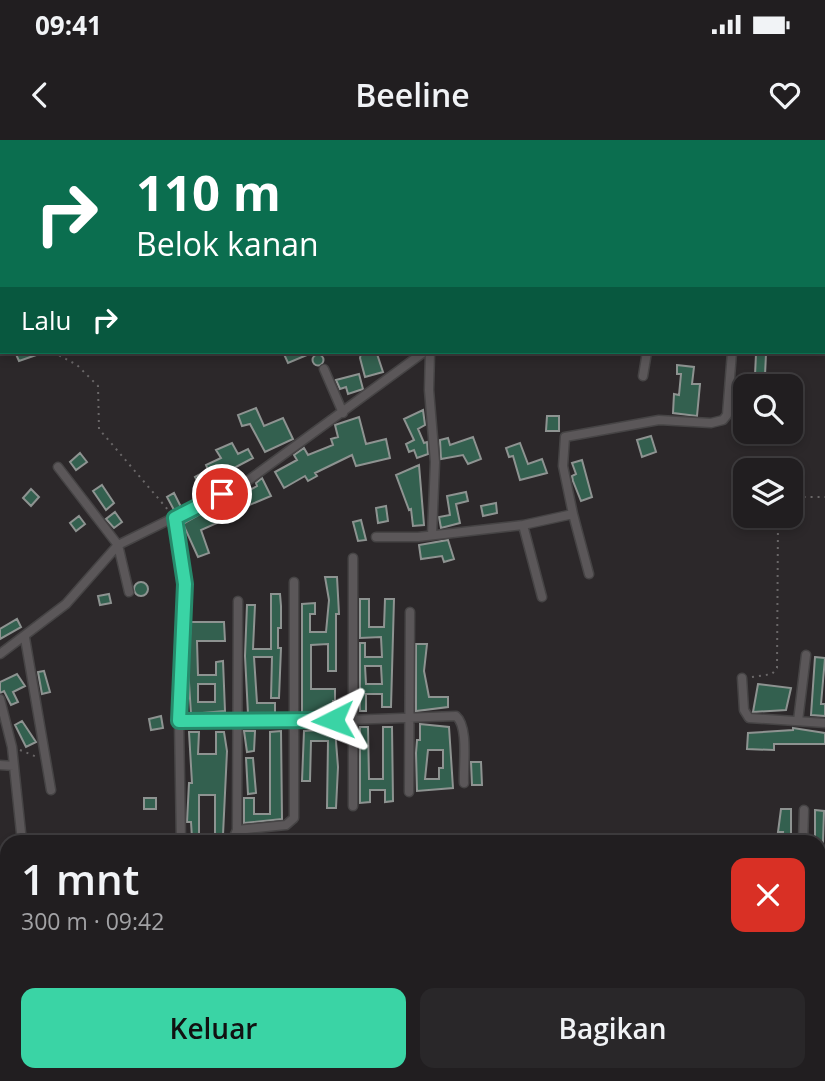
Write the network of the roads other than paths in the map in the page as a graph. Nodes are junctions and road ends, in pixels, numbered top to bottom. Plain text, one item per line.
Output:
1 (421, 354) edge
2 (430, 354) edge
3 (647, 354) edge
4 (732, 354) edge
5 (324, 369) dead end
6 (643, 376) dead end
7 (343, 413) junction
8 (58, 467) dead end
9 (573, 514) junction
10 (175, 518) junction
11 (523, 525) junction
12 (432, 535) junction
13 (376, 537) dead end
14 (118, 545) junction
15 (353, 558) dead end
16 (589, 573) dead end
17 (294, 582) dead end
18 (129, 592) dead end
19 (542, 597) dead end
20 (238, 601) dead end
21 (410, 612) dead end
22 (25, 638) junction
23 (0, 654) edge
24 (806, 655) dead end
25 (742, 678) road end
26 (0, 699) edge
27 (409, 717) junction
28 (353, 720) junction
29 (179, 721) junction
30 (237, 721) junction
31 (798, 721) junction
32 (294, 722) junction
33 (825, 723) edge
34 (0, 765) edge
35 (14, 766) junction
36 (464, 783) dead end
37 (51, 790) dead end
38 (409, 792) dead end
39 (352, 806) dead end
40 (804, 810) dead end
41 (237, 830) junction
42 (21, 835) edge
43 (181, 835) edge
44 (235, 835) edge
45 (803, 835) edge

1 - 7 street
2 - 12 street
3 - 6 street
4 - 9 street
5 - 7 street
7 - 10 street
8 - 14 street
9 - 11 street
9 - 16 street
10 - 14 street
10 - 29 street
11 - 12 street
11 - 19 street
12 - 13 street
14 - 18 street
14 - 22 street
15 - 28 street
17 - 32 street
20 - 30 street
21 - 27 street
22 - 23 street
22 - 37 street
24 - 31 street
25 - 31 street
26 - 35 street
27 - 28 street
27 - 36 street
27 - 38 street
28 - 32 street
28 - 39 street
29 - 30 street
29 - 43 street
30 - 32 street
30 - 41 street
31 - 33 street
32 - 41 street
34 - 35 street
35 - 42 street
40 - 45 street
41 - 44 street

